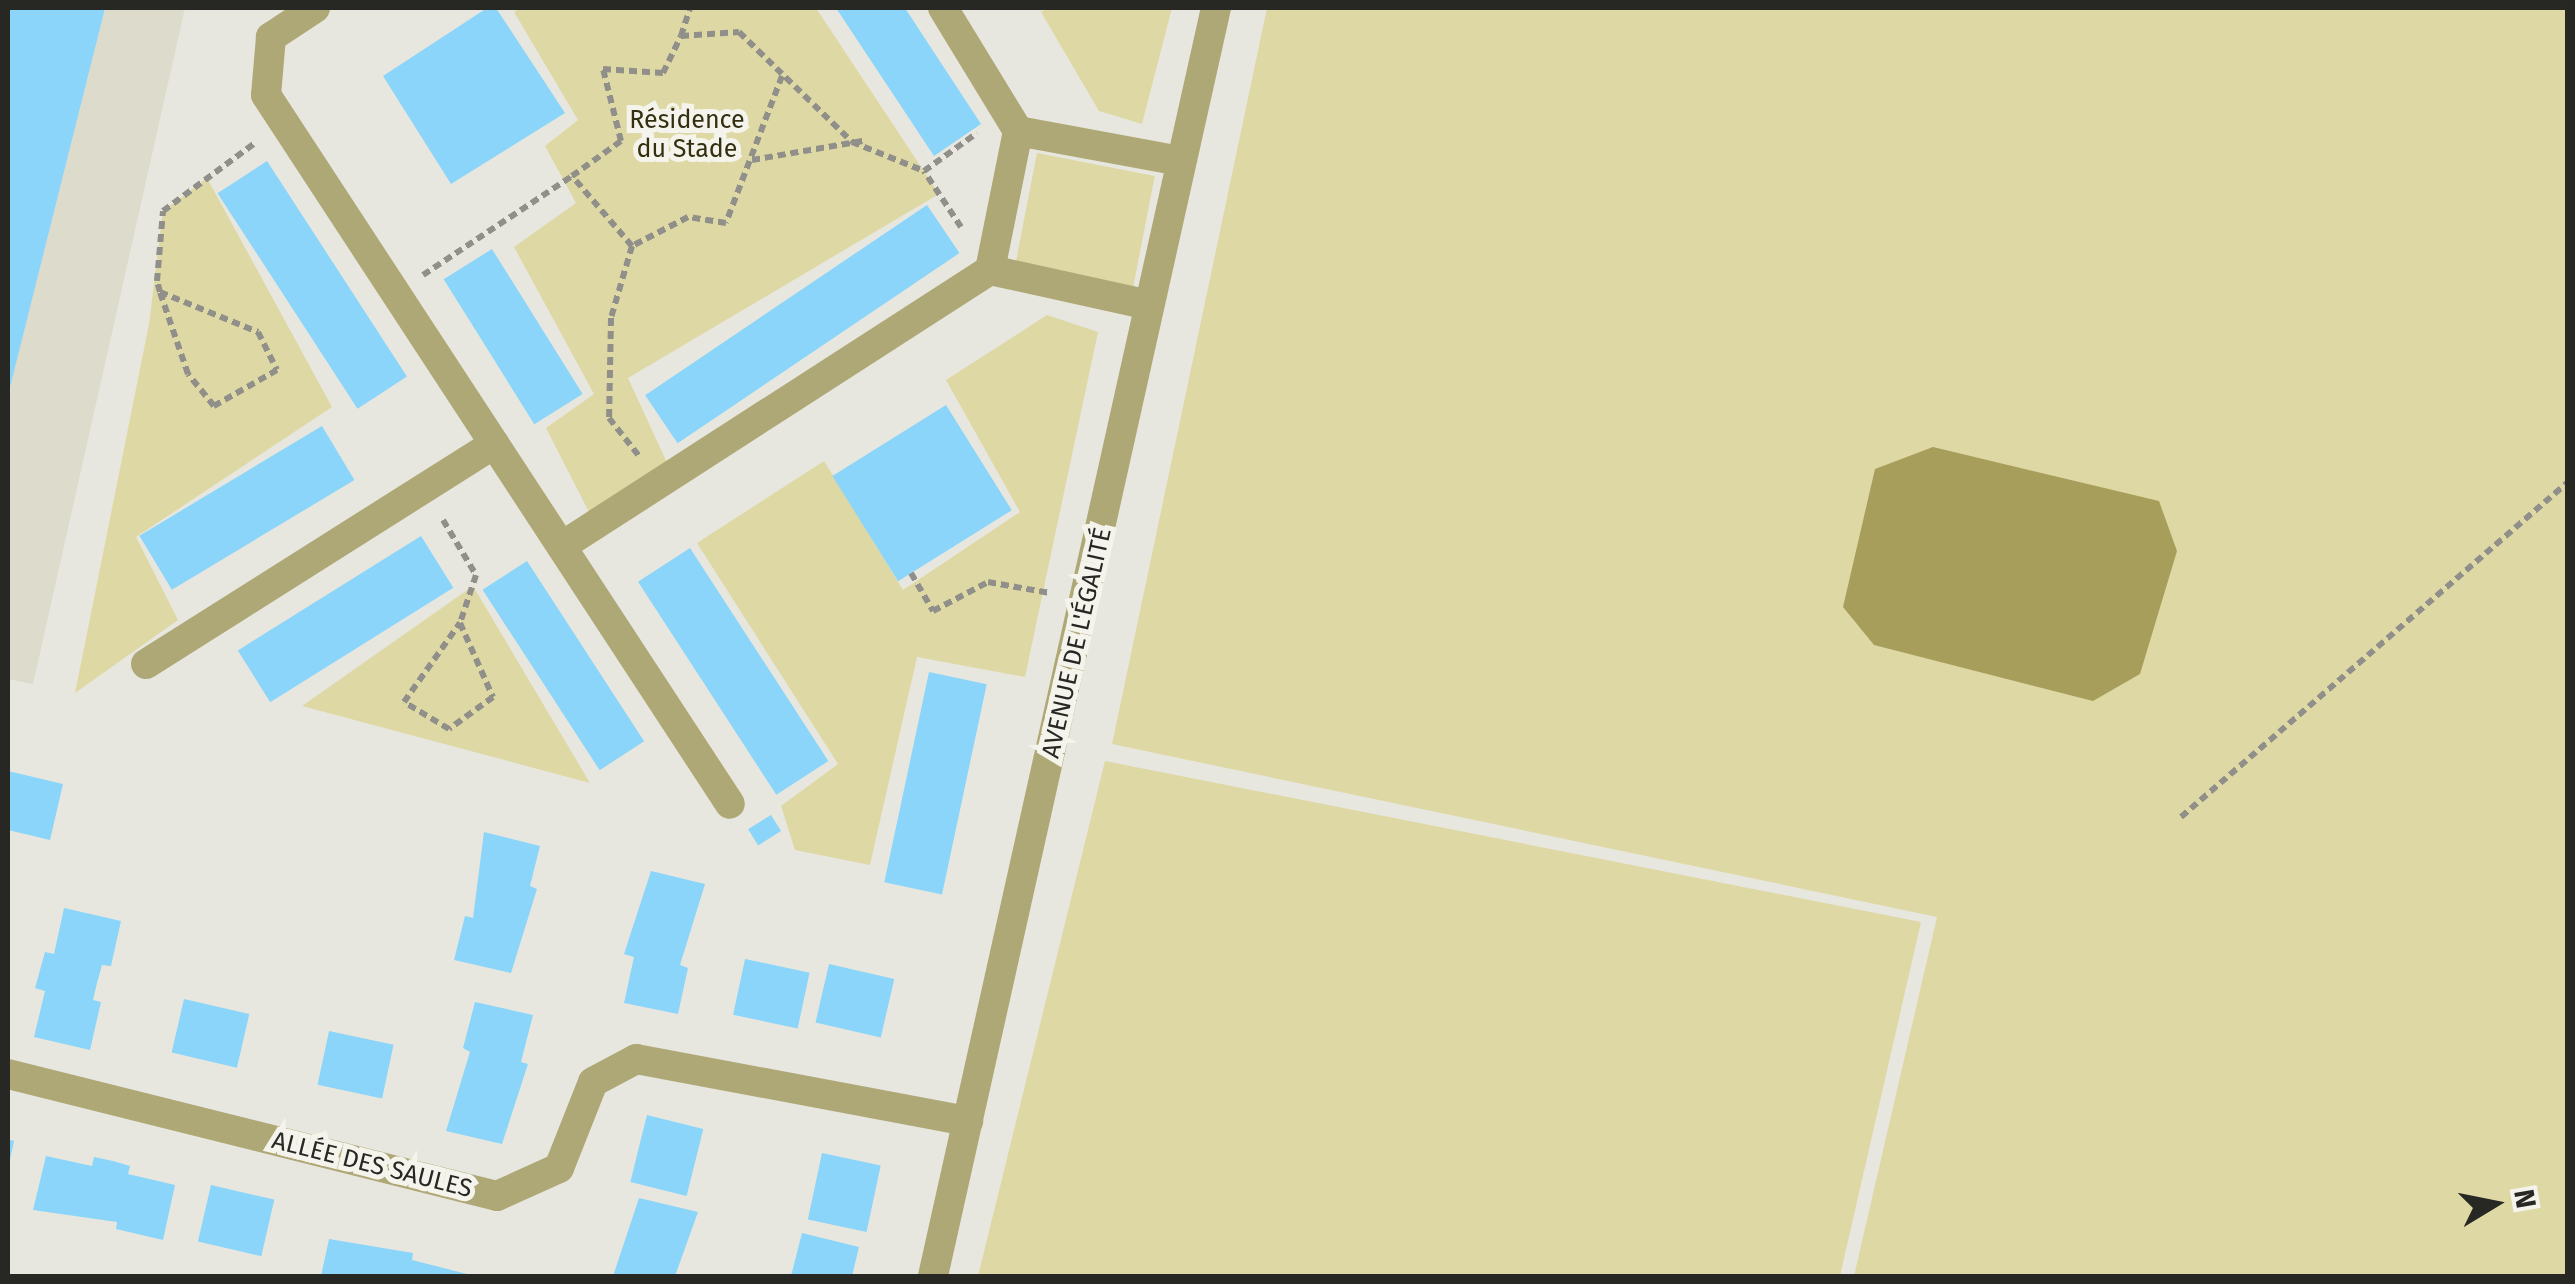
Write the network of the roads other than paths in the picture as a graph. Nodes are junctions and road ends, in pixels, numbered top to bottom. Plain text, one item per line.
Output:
1 (314, 8) edge
2 (944, 8) edge
3 (1216, 8) edge
4 (1012, 121) junction
5 (1180, 161) junction
6 (990, 270) junction
7 (1150, 305) junction
8 (494, 444) junction
9 (562, 546) junction
10 (146, 664) dead end
11 (730, 804) dead end
12 (8, 1074) edge
13 (968, 1121) junction
14 (933, 1276) edge

1 - 8 street
2 - 4 street
3 - 5 street, AVENUE DE L'ÉGALITÉ
4 - 5 street
4 - 6 street
5 - 7 street, AVENUE DE L'ÉGALITÉ
6 - 7 street
6 - 9 street
7 - 13 street, AVENUE DE L'ÉGALITÉ
8 - 9 street
8 - 10 street
9 - 11 street
12 - 13 street, ALLÉE DES SAULES
13 - 14 street, AVENUE DE L'ÉGALITÉ

